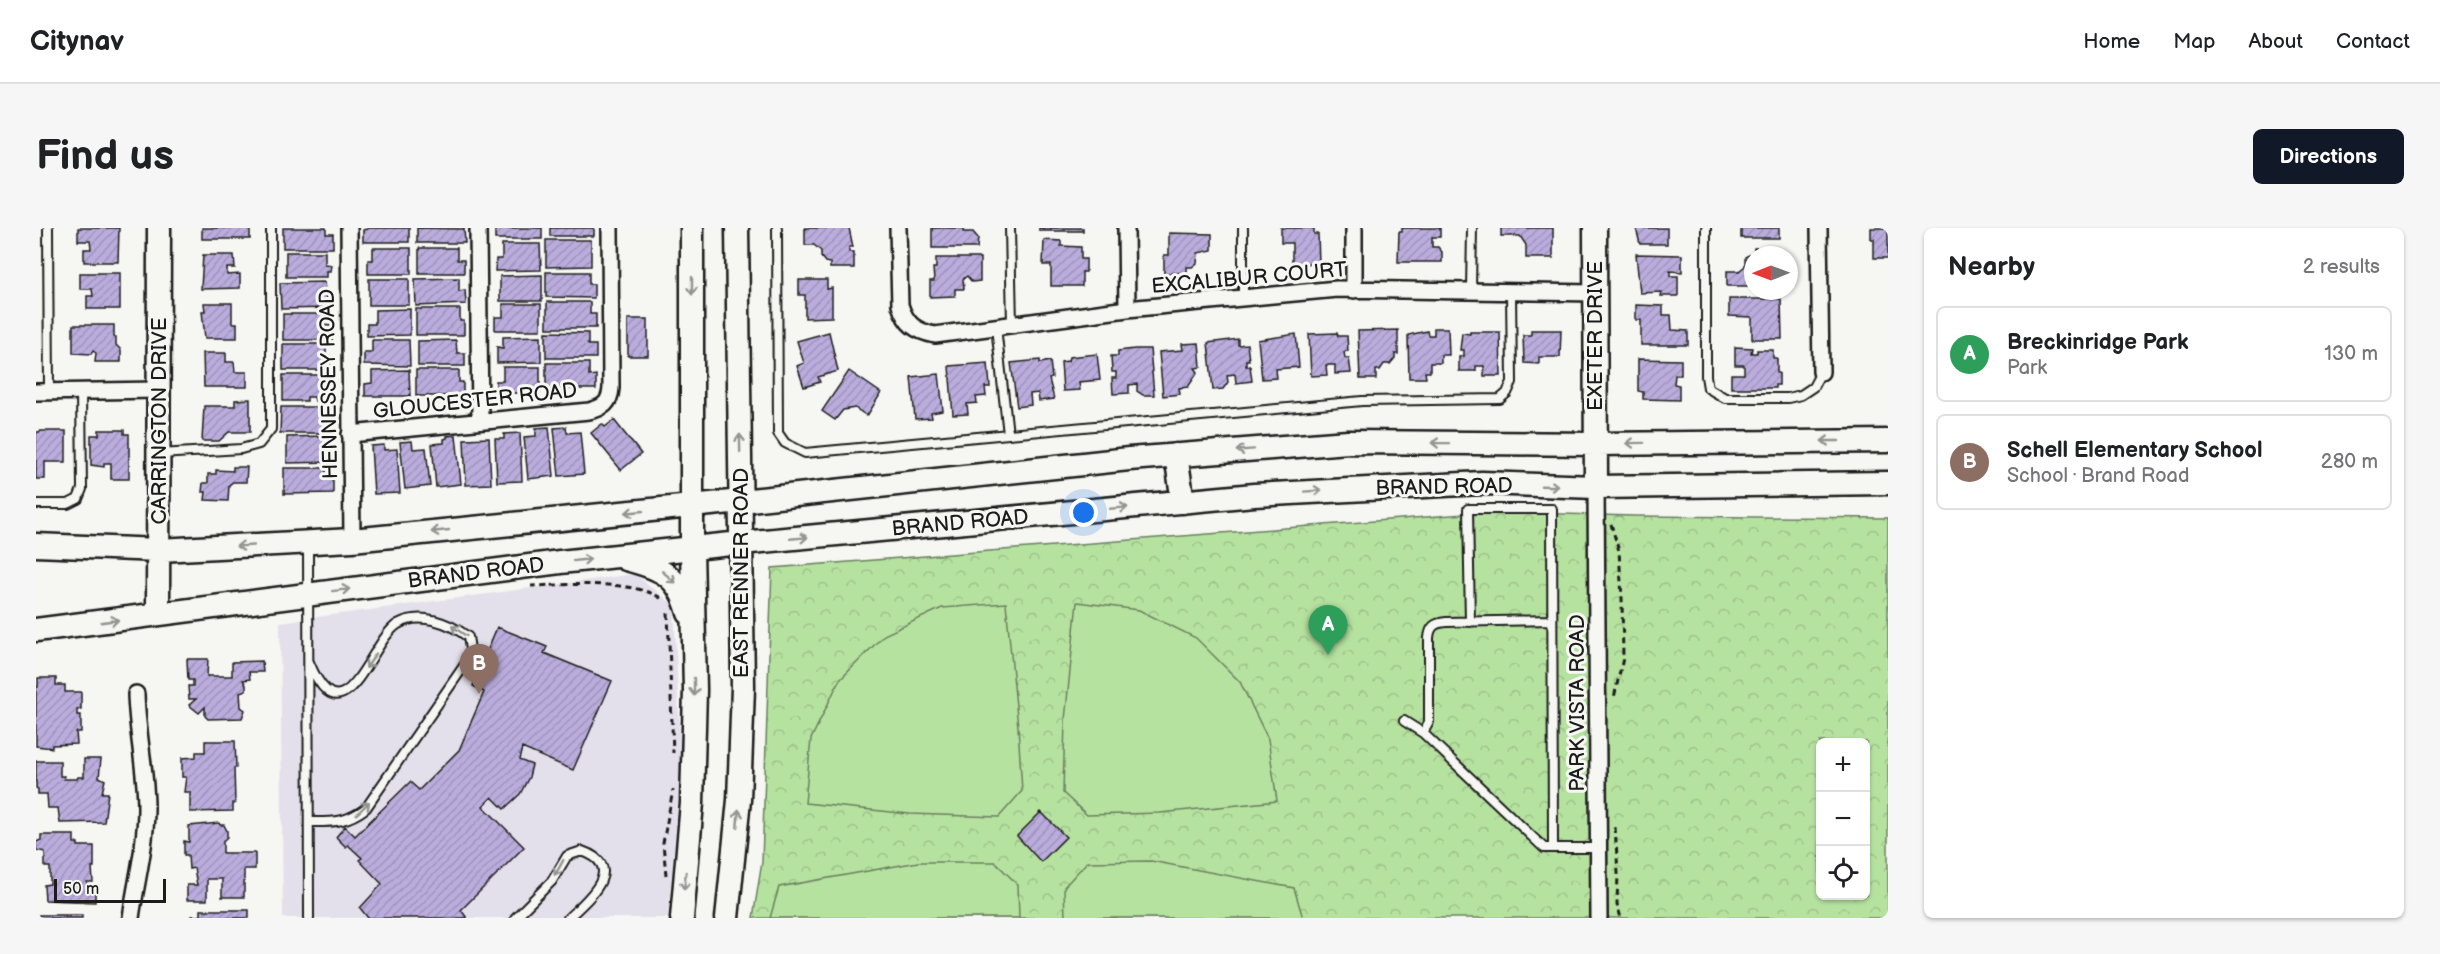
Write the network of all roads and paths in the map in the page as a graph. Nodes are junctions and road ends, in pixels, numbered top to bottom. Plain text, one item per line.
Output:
1 (48, 228) edge
2 (159, 228) edge
3 (271, 228) edge
4 (349, 228) edge
5 (478, 228) edge
6 (610, 228) edge
7 (692, 228) edge
8 (737, 228) edge
9 (777, 228) edge
10 (898, 228) edge
11 (1010, 228) edge
12 (1126, 228) edge
13 (1243, 228) edge
14 (1354, 228) edge
15 (1472, 228) edge
16 (1595, 228) edge
17 (1706, 228) edge
18 (1819, 228) edge
19 (1354, 290) junction
20 (1471, 291) junction
21 (1511, 291) junction
22 (1595, 292) junction
23 (1244, 298) junction
24 (1127, 309) junction
25 (1004, 326) junction
26 (1821, 372) joint
27 (158, 390) junction
28 (81, 391) junction
29 (42, 392) edge
30 (480, 420) junction
31 (350, 434) junction
32 (1008, 434) junction
33 (1888, 441) edge
34 (1596, 444) junction
35 (159, 454) junction
36 (1176, 455) junction
37 (1888, 483) edge
38 (1596, 487) junction
39 (741, 501) junction
40 (1183, 502) junction
41 (36, 504) edge
42 (692, 506) junction
43 (1611, 517) dead end
44 (352, 540) junction
45 (308, 542) junction
46 (741, 543) junction
47 (36, 545) edge
48 (692, 548) junction
49 (159, 550) junction
50 (616, 556) junction
51 (643, 591) dead end
52 (309, 594) junction
53 (666, 602) dead end
54 (667, 608) dead end
55 (158, 614) junction
56 (1552, 620) junction
57 (1470, 622) junction
58 (693, 628) junction
59 (36, 630) edge
60 (309, 662) junction
61 (136, 694) dead end
62 (1614, 707) dead end
63 (1404, 721) dead end
64 (1423, 733) junction
65 (674, 758) dead end
66 (674, 785) dead end
67 (309, 822) junction
68 (1614, 826) dead end
69 (1553, 848) junction
70 (1599, 848) junction
71 (667, 886) dead end
72 (131, 918) edge
73 (309, 918) edge
74 (515, 918) edge
75 (568, 918) edge
76 (682, 918) edge
77 (727, 918) edge
78 (1599, 918) edge
79 (1621, 918) edge

1 - 29 lane
2 - 27 main road, CARRINGTON DRIVE
3 - 35 lane
4 - 31 street, HENNESSEY ROAD
5 - 30 street
6 - 30 street, GLOUCESTER ROAD
7 -> 42 main road
39 -> 8 main road, EAST RENNER ROAD
9 - 32 lane
10 - 25 street, EXCALIBUR COURT
11 - 25 lane
12 - 24 street
13 - 23 lane
14 - 19 street
15 - 20 lane
16 - 22 main road, EXETER DRIVE
17 - 26 lane
18 - 26 street
19 - 20 street, EXCALIBUR COURT
19 - 23 street, EXCALIBUR COURT
20 - 21 street, EXCALIBUR COURT
21 - 22 street, EXCALIBUR COURT
21 - 32 lane
22 - 34 main road, EXETER DRIVE
23 - 24 street, EXCALIBUR COURT
24 - 25 street, EXCALIBUR COURT
25 - 32 lane
27 - 28 street
27 - 35 main road, CARRINGTON DRIVE
28 - 29 street
28 - 41 lane
30 - 31 street, GLOUCESTER ROAD
31 - 44 street, HENNESSEY ROAD
33 -> 34 main road, BRAND ROAD
34 -> 36 main road, BRAND ROAD
34 - 38 main road, EXETER DRIVE
35 - 49 main road, CARRINGTON DRIVE
36 - 39 main road, BRAND ROAD
36 - 40 main road
37 - 38 main road, BRAND ROAD
40 -> 38 main road, BRAND ROAD
38 - 70 street, PARK VISTA ROAD
39 - 42 main road, BRAND ROAD
39 - 46 main road, EAST RENNER ROAD
46 -> 40 main road, BRAND ROAD
42 -> 44 main road, BRAND ROAD
42 - 48 main road
43 - 62 path
44 - 45 main road, BRAND ROAD
45 -> 49 main road, BRAND ROAD
45 - 52 lane
46 - 48 main road, BRAND ROAD
77 -> 46 main road, EAST RENNER ROAD
47 - 49 main road, BRAND ROAD
48 - 50 main road, BRAND ROAD
48 - 58 main road
49 - 55 main road, CARRINGTON DRIVE
52 -> 50 main road, BRAND ROAD
50 -> 58 main road
51 - 53 path
52 - 55 main road, BRAND ROAD
52 - 60 lane
54 - 65 path
59 -> 55 main road, BRAND ROAD
56 - 57 lane
56 - 57 lane
56 - 69 lane
57 - 64 lane
58 -> 76 main road
60 - 67 lane
67 -> 60 lane
61 - 72 street
63 - 64 lane
64 - 69 lane
66 - 71 path
67 - 73 lane
68 - 79 path
69 - 70 lane
70 - 78 street, PARK VISTA ROAD
75 -> 74 lane

